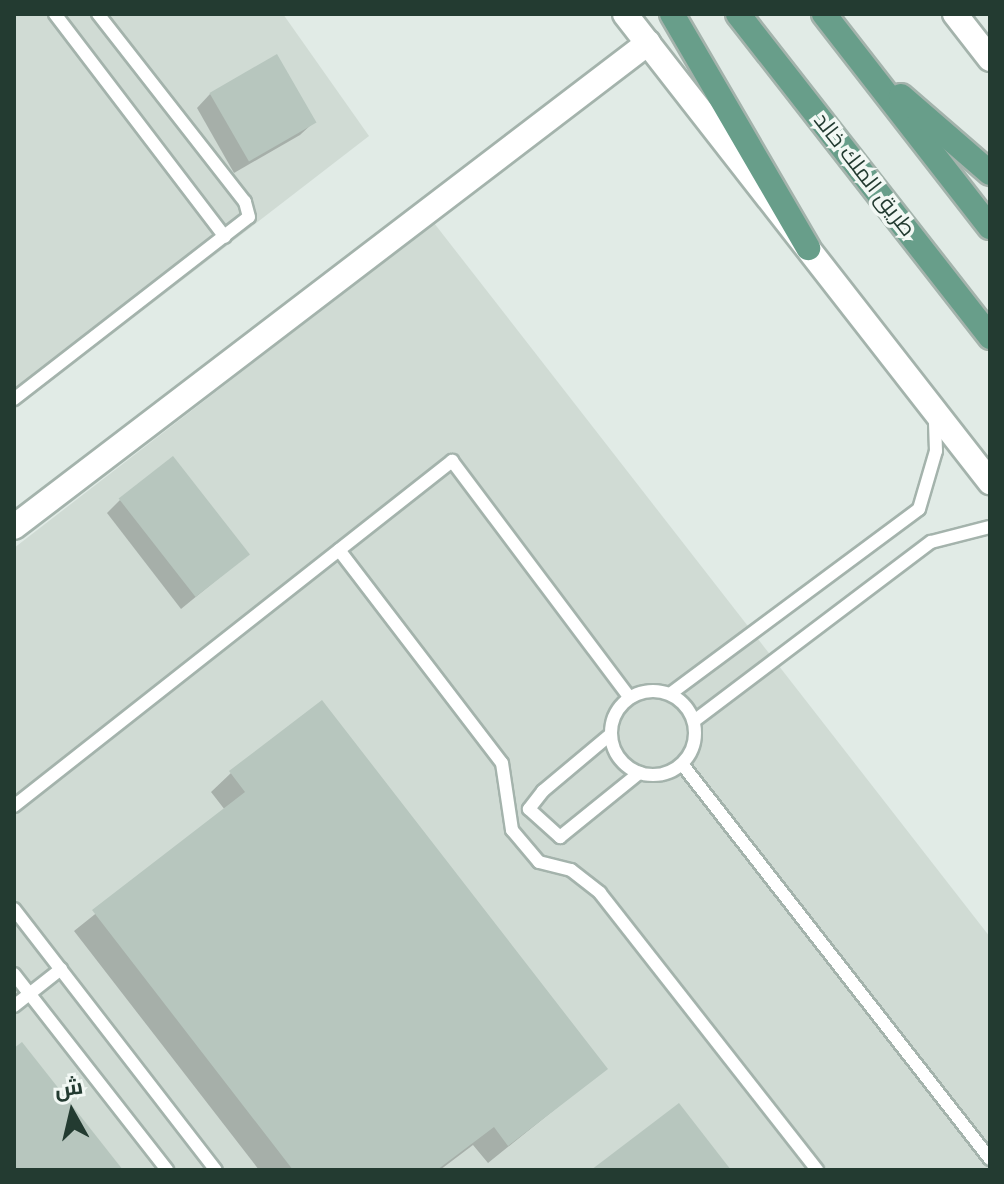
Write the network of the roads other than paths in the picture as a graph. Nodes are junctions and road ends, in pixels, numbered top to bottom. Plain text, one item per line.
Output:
1 (55, 14) edge
2 (98, 14) edge
3 (625, 14) edge
4 (672, 14) edge
5 (738, 14) edge
6 (824, 14) edge
7 (955, 14) edge
8 (648, 43) junction
9 (990, 59) edge
10 (861, 61) junction
11 (990, 173) edge
12 (990, 227) edge
13 (225, 237) junction
14 (808, 248) junction
15 (990, 337) edge
16 (14, 399) edge
17 (934, 411) junction
18 (990, 482) edge
19 (14, 527) edge
20 (990, 527) edge
21 (339, 550) junction
22 (670, 694) junction
23 (630, 698) junction
24 (694, 721) junction
25 (611, 734) junction
26 (682, 764) junction
27 (639, 773) junction
28 (14, 806) edge
29 (14, 909) edge
30 (61, 969) junction
31 (14, 974) edge
32 (29, 994) junction
33 (14, 1006) edge
34 (990, 1159) edge
35 (167, 1170) edge
36 (216, 1170) edge
37 (817, 1170) edge

1 - 13 lane
2 - 13 lane
3 - 8 street
4 - 14 main road
5 - 15 main road, طريق الملك خالد
6 - 10 main road
7 - 9 street
8 - 14 street
8 - 19 street
10 - 11 main road
10 - 12 main road
13 - 16 lane
14 - 17 street
17 - 18 street
17 - 22 lane
20 - 24 lane
21 - 23 lane
21 - 28 lane
21 - 37 lane
22 - 23 lane
22 - 24 lane
23 - 25 lane
24 - 26 lane
25 - 27 lane
25 - 27 lane
26 - 27 lane
26 - 34 lane
29 - 30 lane
30 - 32 lane
30 - 36 lane
31 - 32 lane
32 - 33 lane
32 - 35 lane

